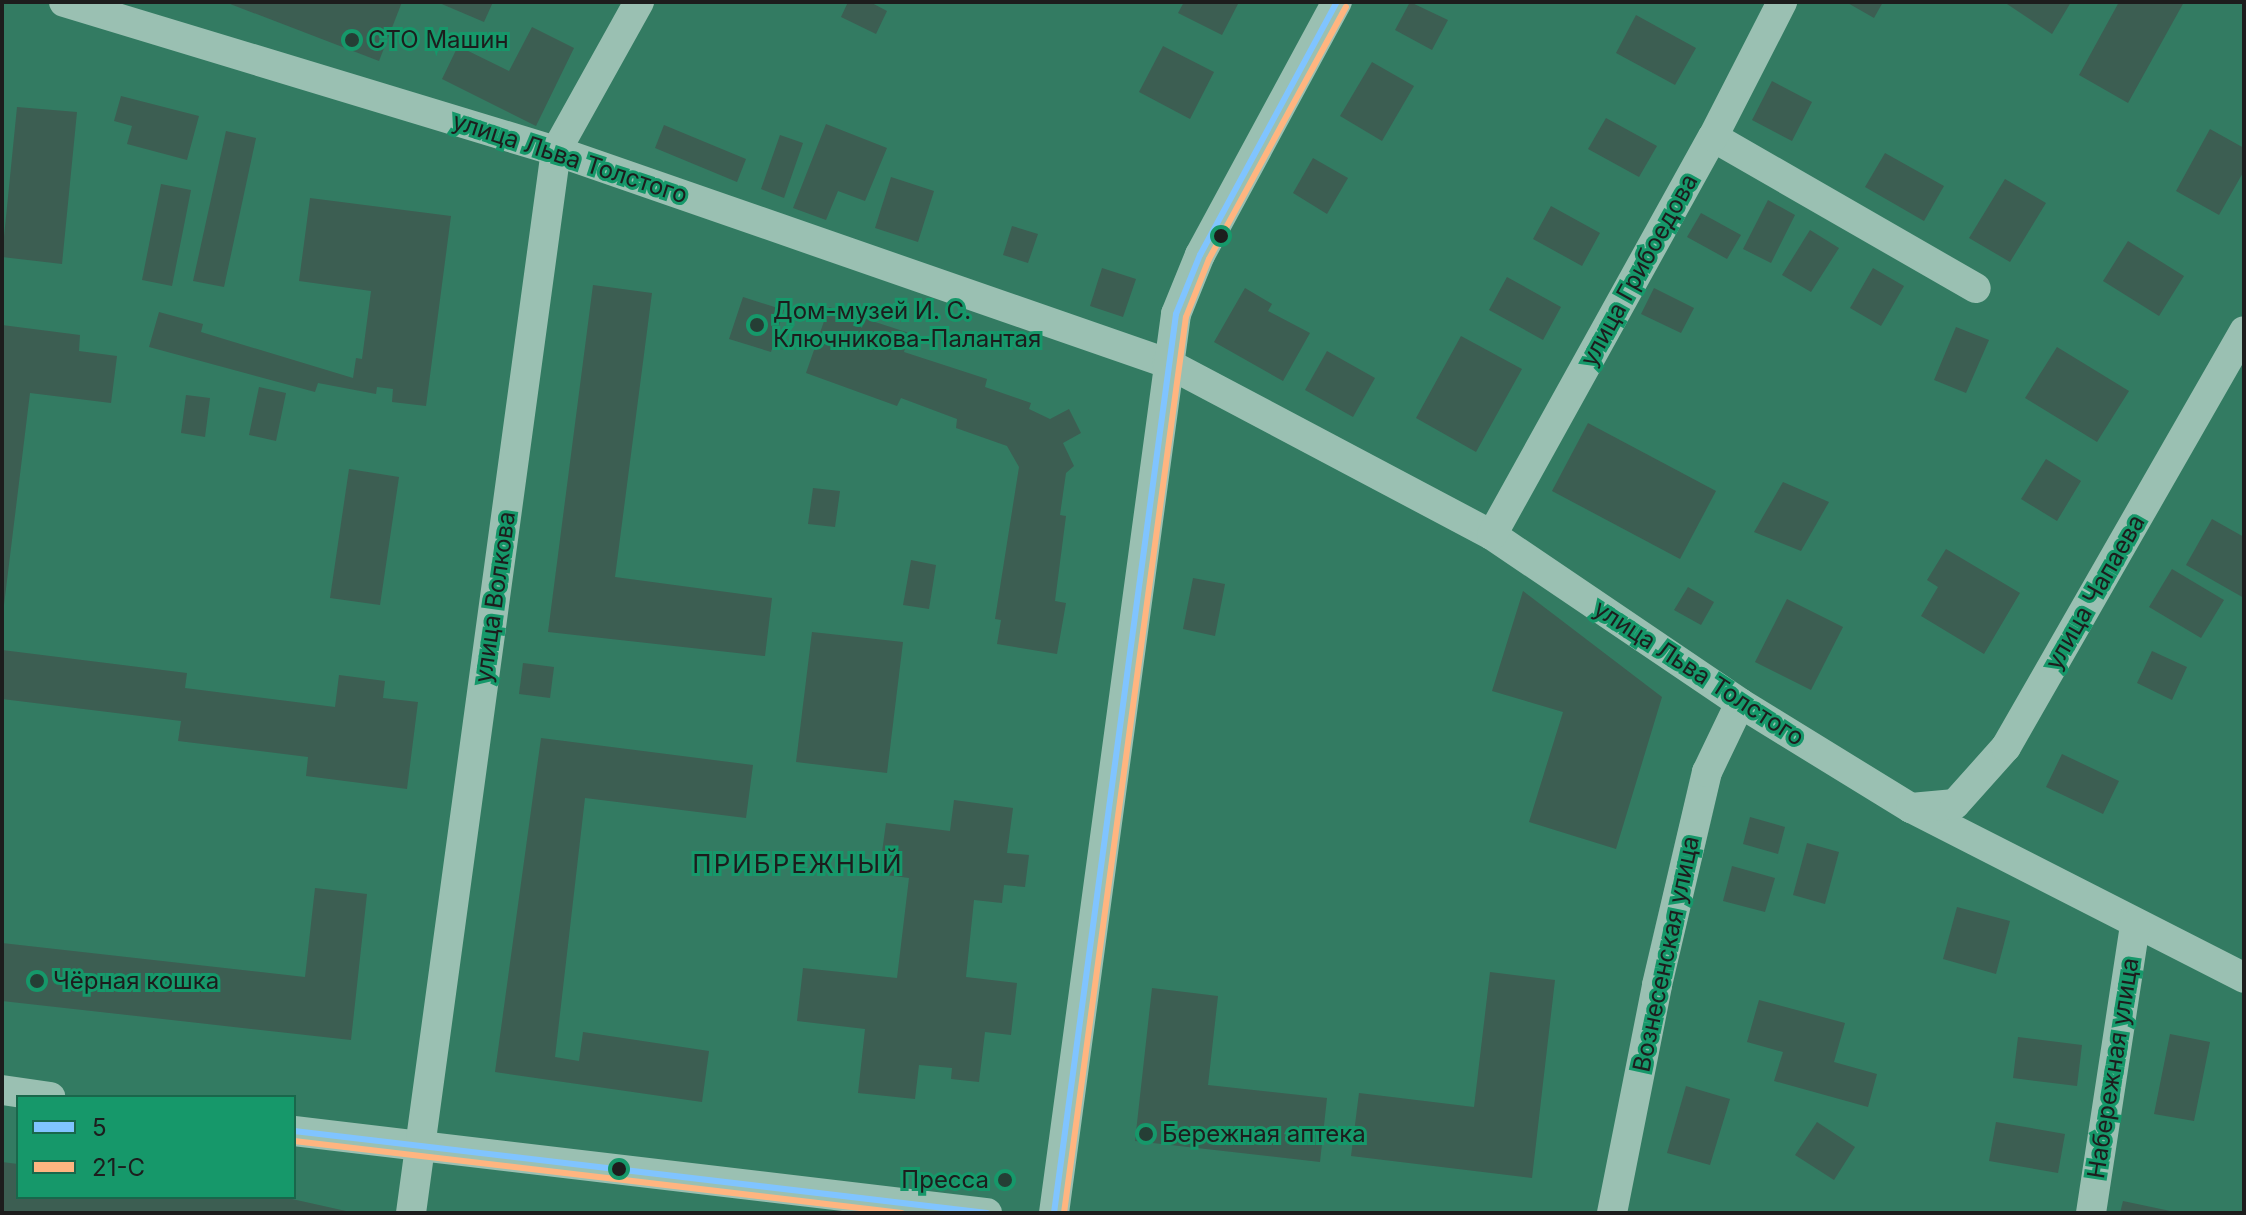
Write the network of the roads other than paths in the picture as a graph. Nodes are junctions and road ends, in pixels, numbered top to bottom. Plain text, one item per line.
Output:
1 (64, 2) edge
2 (639, 2) edge
3 (1337, 2) edge
4 (1782, 2) edge
5 (1713, 137) junction
6 (556, 151) junction
7 (1976, 288) dead end
8 (2244, 331) edge
9 (1167, 363) junction
10 (1492, 535) junction
11 (1740, 703) junction
12 (1911, 808) junction
13 (2135, 924) junction
14 (2244, 978) edge
15 (2, 1090) edge
16 (36, 1095) edge
17 (296, 1131) edge
18 (420, 1149) junction
19 (411, 1213) edge
20 (987, 1213) edge
21 (1054, 1213) edge
22 (1612, 1213) edge
23 (2091, 1213) edge

1 - 6 street, улица Льва Толстого
2 - 6 street, улица Волкова
3 - 9 street
4 - 5 street, улица Грибоедова
5 - 7 street
5 - 10 street, улица Грибоедова
6 - 9 street, улица Льва Толстого
6 - 18 street, улица Волкова
8 - 12 street, улица Чапаева
9 - 10 street, улица Льва Толстого
9 - 21 street
10 - 11 street, улица Льва Толстого
11 - 12 street, улица Льва Толстого
11 - 22 street, Вознесенская улица
12 - 13 street, улица Льва Толстого
13 - 14 street, улица Льва Толстого
13 - 23 street, Набережная улица
15 - 16 street
17 - 18 street
18 - 19 street, улица Волкова
18 - 20 street

